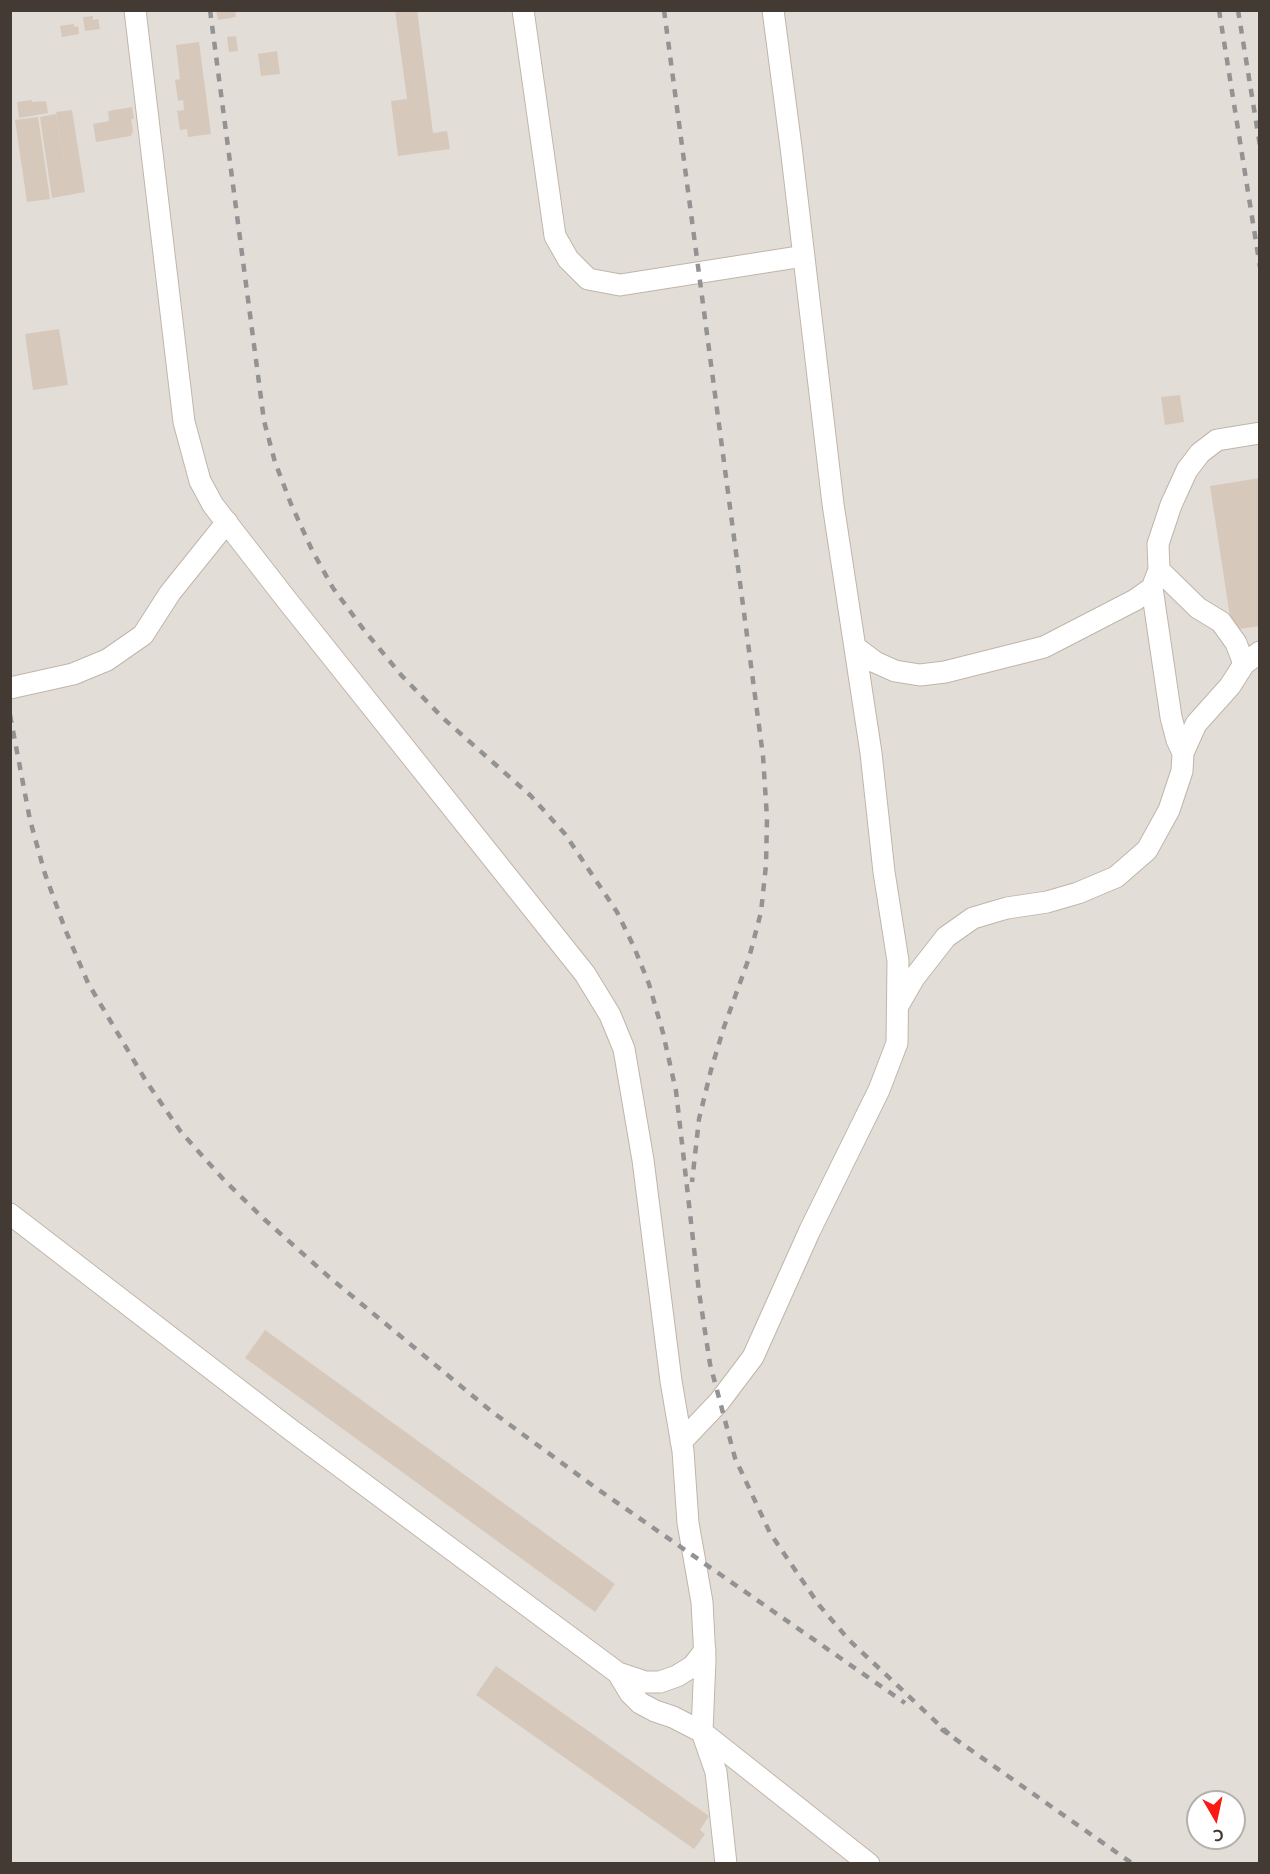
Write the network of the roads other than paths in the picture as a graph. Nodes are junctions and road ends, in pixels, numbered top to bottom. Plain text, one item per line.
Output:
1 (135, 10) edge
2 (523, 10) edge
3 (773, 10) edge
4 (804, 256) junction
5 (1260, 433) edge
6 (227, 522) junction
7 (1155, 579) junction
8 (855, 647) junction
9 (1252, 658) edge
10 (10, 688) edge
11 (1183, 753) junction
12 (899, 1005) junction
13 (10, 1214) edge
14 (681, 1442) junction
15 (705, 1650) junction
16 (618, 1673) junction
17 (702, 1731) junction
18 (726, 1863) edge
19 (868, 1863) edge

1 - 6 street
2 - 4 street
3 - 4 street
4 - 8 street
5 - 7 street
6 - 10 street
6 - 14 street
7 - 8 street
7 - 9 street
7 - 11 street
8 - 12 street
9 - 11 street
11 - 12 street
12 - 14 street
13 - 16 street
14 - 15 street
15 - 16 street
15 - 17 street
16 - 17 street
17 - 18 street
17 - 19 street

